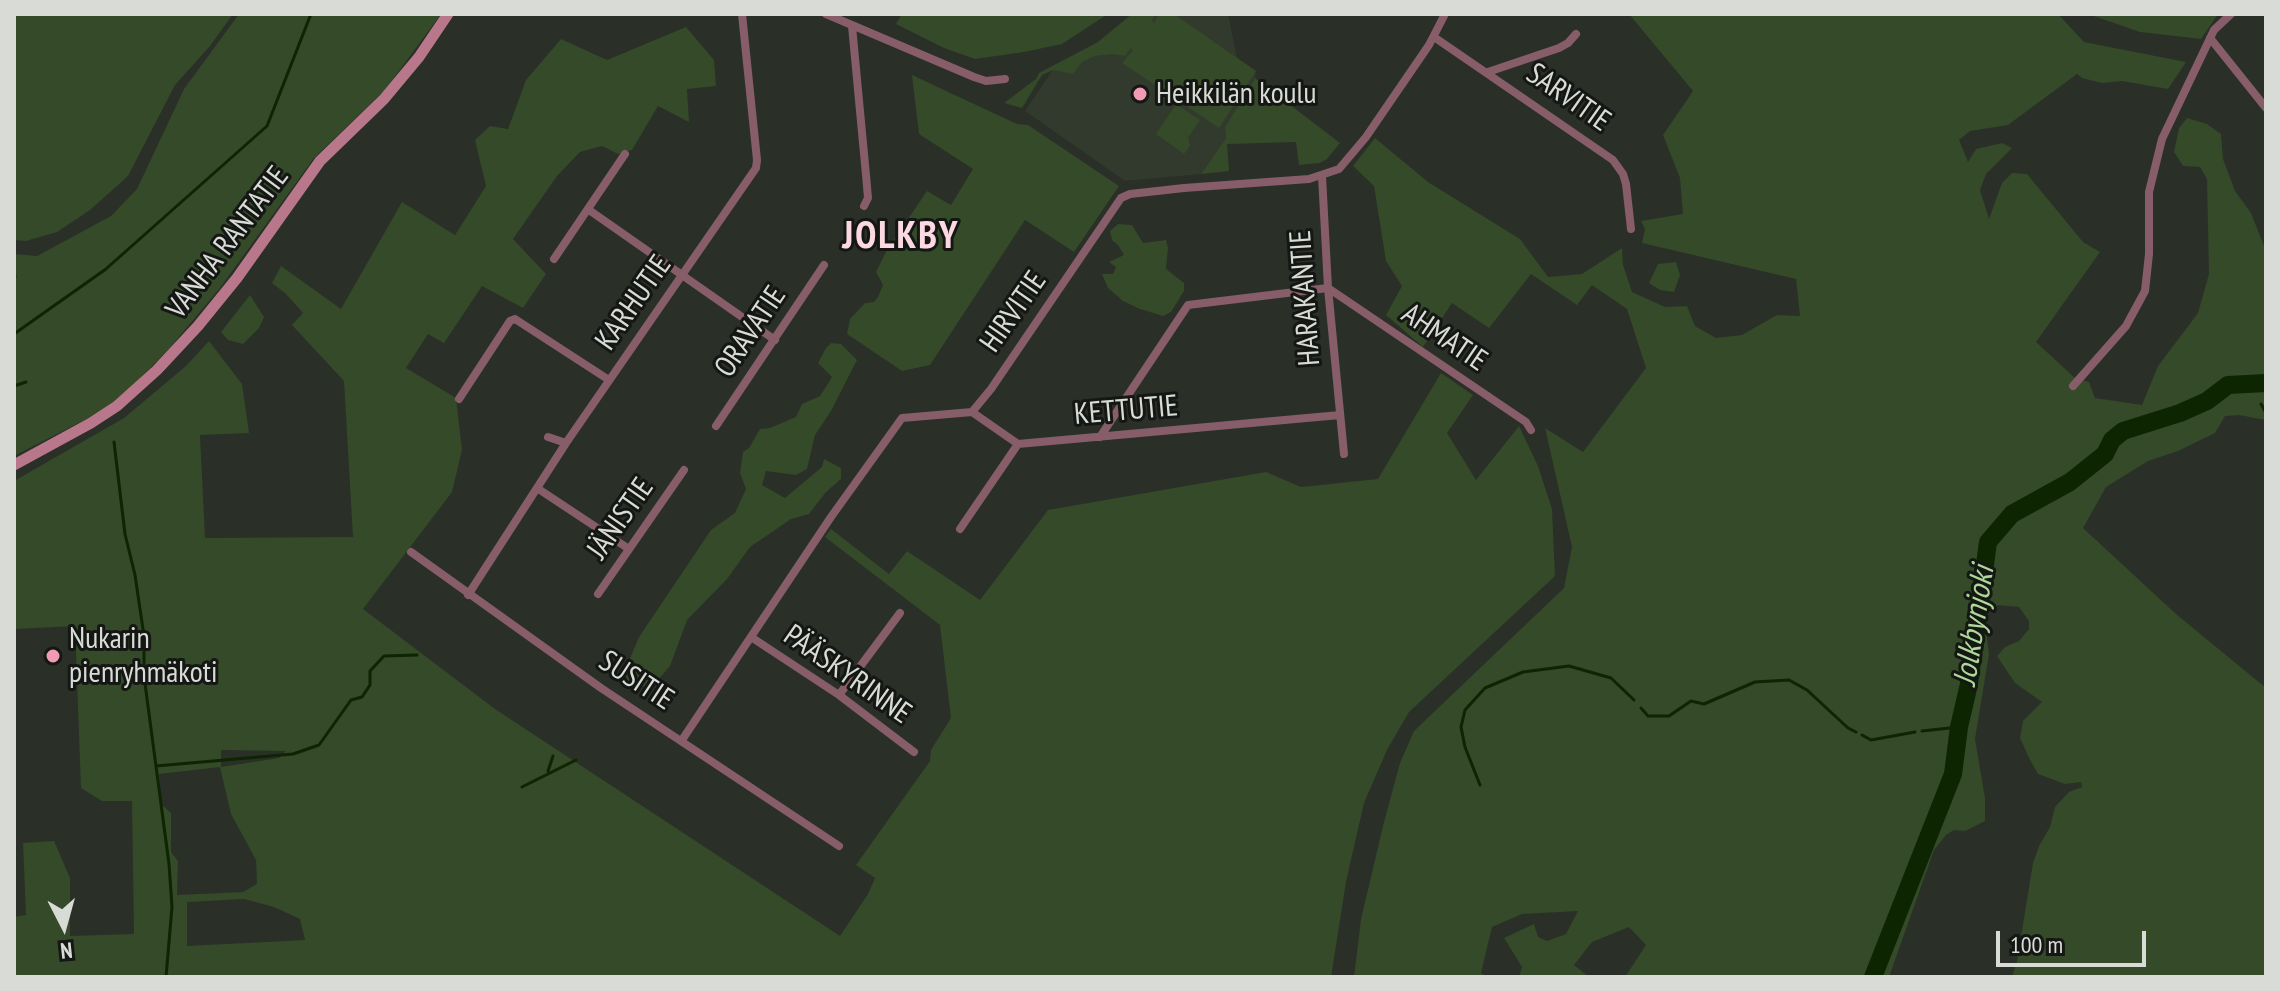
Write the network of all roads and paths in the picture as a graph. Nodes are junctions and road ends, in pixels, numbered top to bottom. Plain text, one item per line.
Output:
1 (448, 14) edge
2 (742, 14) edge
3 (826, 14) edge
4 (1445, 14) edge
5 (2231, 14) edge
6 (852, 26) junction
7 (1576, 34) dead end
8 (1434, 37) junction
9 (2210, 38) junction
10 (1488, 72) junction
11 (1005, 79) dead end
12 (2266, 108) edge
13 (625, 154) dead end
14 (1322, 176) junction
15 (864, 206) dead end
16 (589, 210) junction
17 (1631, 229) dead end
18 (554, 259) dead end
19 (824, 265) dead end
20 (683, 277) junction
21 (1328, 288) junction
22 (775, 340) junction
23 (609, 380) junction
24 (2073, 386) dead end
25 (459, 399) dead end
26 (972, 412) junction
27 (1340, 415) junction
28 (716, 426) dead end
29 (1531, 430) dead end
30 (548, 437) dead end
31 (1100, 437) junction
32 (566, 443) junction
33 (1018, 444) junction
34 (1344, 454) dead end
35 (14, 465) edge
36 (684, 470) dead end
37 (537, 488) junction
38 (960, 529) dead end
39 (629, 549) junction
40 (411, 552) dead end
41 (598, 594) dead end
42 (468, 595) junction
43 (900, 613) dead end
44 (751, 637) junction
45 (839, 695) junction
46 (682, 740) junction
47 (914, 752) dead end
48 (839, 846) dead end

1 - 35 main road, VANHA RANTATIE
2 - 20 street, KARHUTIE
3 - 6 street
4 - 8 street
5 - 9 street
6 - 11 street
6 - 15 street
7 - 10 street
8 - 10 street, SARVITIE
8 - 14 street
9 - 12 street
9 - 24 street
10 - 17 street, SARVITIE
13 - 16 street
14 - 21 street, HARAKANTIE
14 - 26 street, HIRVITIE
16 - 18 street
16 - 20 street
19 - 22 street, ORAVATIE
20 - 22 street
20 - 23 street, KARHUTIE
21 - 27 street, HARAKANTIE
21 - 29 street, AHMATIE
21 - 31 street
22 - 28 street, ORAVATIE
23 - 25 street
23 - 32 street, KARHUTIE
26 - 33 street
26 - 44 street
27 - 31 street, KETTUTIE
27 - 34 street, HARAKANTIE
30 - 32 street
31 - 33 street, KETTUTIE
32 - 37 street, KARHUTIE
33 - 38 street
36 - 39 street, JÄNISTIE
37 - 39 street
37 - 42 street, KARHUTIE
39 - 41 street, JÄNISTIE
40 - 42 street, SUSITIE
42 - 46 street, SUSITIE
43 - 45 street
44 - 45 street, PÄÄSKYRINNE
44 - 46 street
45 - 47 street, PÄÄSKYRINNE
46 - 48 street, SUSITIE

